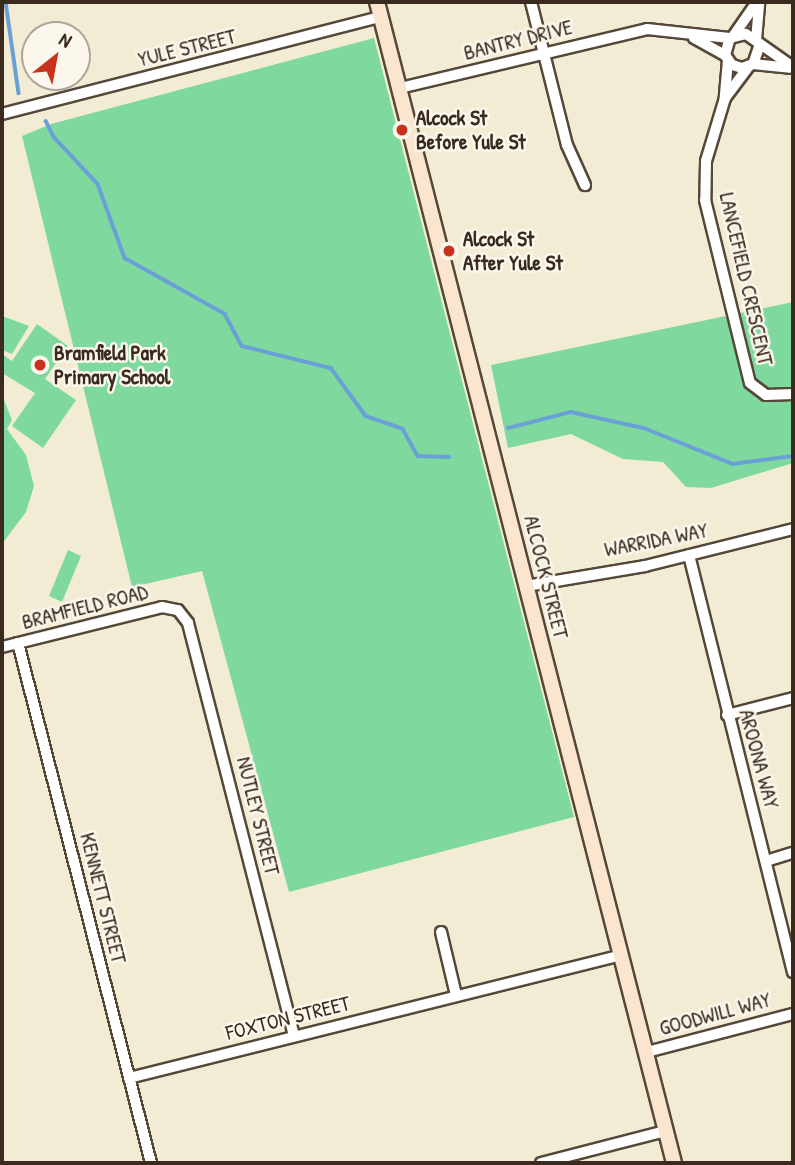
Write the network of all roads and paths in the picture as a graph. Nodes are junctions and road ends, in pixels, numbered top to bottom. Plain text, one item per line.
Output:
1 (377, 2) edge
2 (531, 2) edge
3 (758, 2) edge
4 (381, 17) junction
5 (687, 34) junction
6 (732, 37) junction
7 (757, 44) junction
8 (545, 54) junction
9 (726, 58) junction
10 (751, 65) junction
11 (793, 68) edge
12 (400, 89) junction
13 (725, 99) junction
14 (2, 114) edge
15 (585, 185) dead end
16 (793, 394) edge
17 (793, 529) edge
18 (689, 555) junction
19 (526, 586) junction
20 (178, 610) joint
21 (18, 643) junction
22 (2, 647) edge
23 (793, 698) edge
24 (727, 715) junction
25 (793, 853) edge
26 (766, 861) junction
27 (441, 932) dead end
28 (622, 955) junction
29 (793, 972) edge
30 (456, 995) junction
31 (793, 1014) edge
32 (294, 1035) junction
33 (647, 1052) junction
34 (129, 1078) junction
35 (666, 1131) junction
36 (150, 1163) edge
37 (541, 1163) edge
38 (674, 1163) edge

1 - 4 main road, ALCOCK STREET
2 - 8 street
3 - 6 street
3 - 7 street
4 - 12 main road, ALCOCK STREET
4 - 14 street, YULE STREET
5 - 6 street, BANTRY DRIVE
5 - 8 street, BANTRY DRIVE
5 - 9 street, BANTRY DRIVE
6 - 7 street
6 - 9 street
7 - 10 street
7 - 11 street
8 - 12 street, BANTRY DRIVE
8 - 15 street
9 - 10 street
9 - 13 street, LANCEFIELD CRESCENT
10 - 11 street
10 - 13 street, LANCEFIELD CRESCENT
12 - 19 main road, ALCOCK STREET
13 - 16 street, LANCEFIELD CRESCENT
17 - 18 street, WARRIDA WAY
18 - 19 street, WARRIDA WAY
18 - 24 street, AROONA WAY
19 - 28 main road, ALCOCK STREET
20 - 21 street, BRAMFIELD ROAD
20 - 32 street, NUTLEY STREET
21 - 22 street, BRAMFIELD ROAD
21 - 34 street, KENNETT STREET
23 - 24 street
24 - 26 street, AROONA WAY
25 - 26 street
26 - 29 street, AROONA WAY
27 - 30 street
28 - 30 street, FOXTON STREET
28 - 33 main road, ALCOCK STREET
30 - 32 street, FOXTON STREET
31 - 33 street, GOODWILL WAY
32 - 34 street, FOXTON STREET
33 - 35 main road, ALCOCK STREET
34 - 36 street, KENNETT STREET
35 - 37 street
35 - 38 main road, ALCOCK STREET

